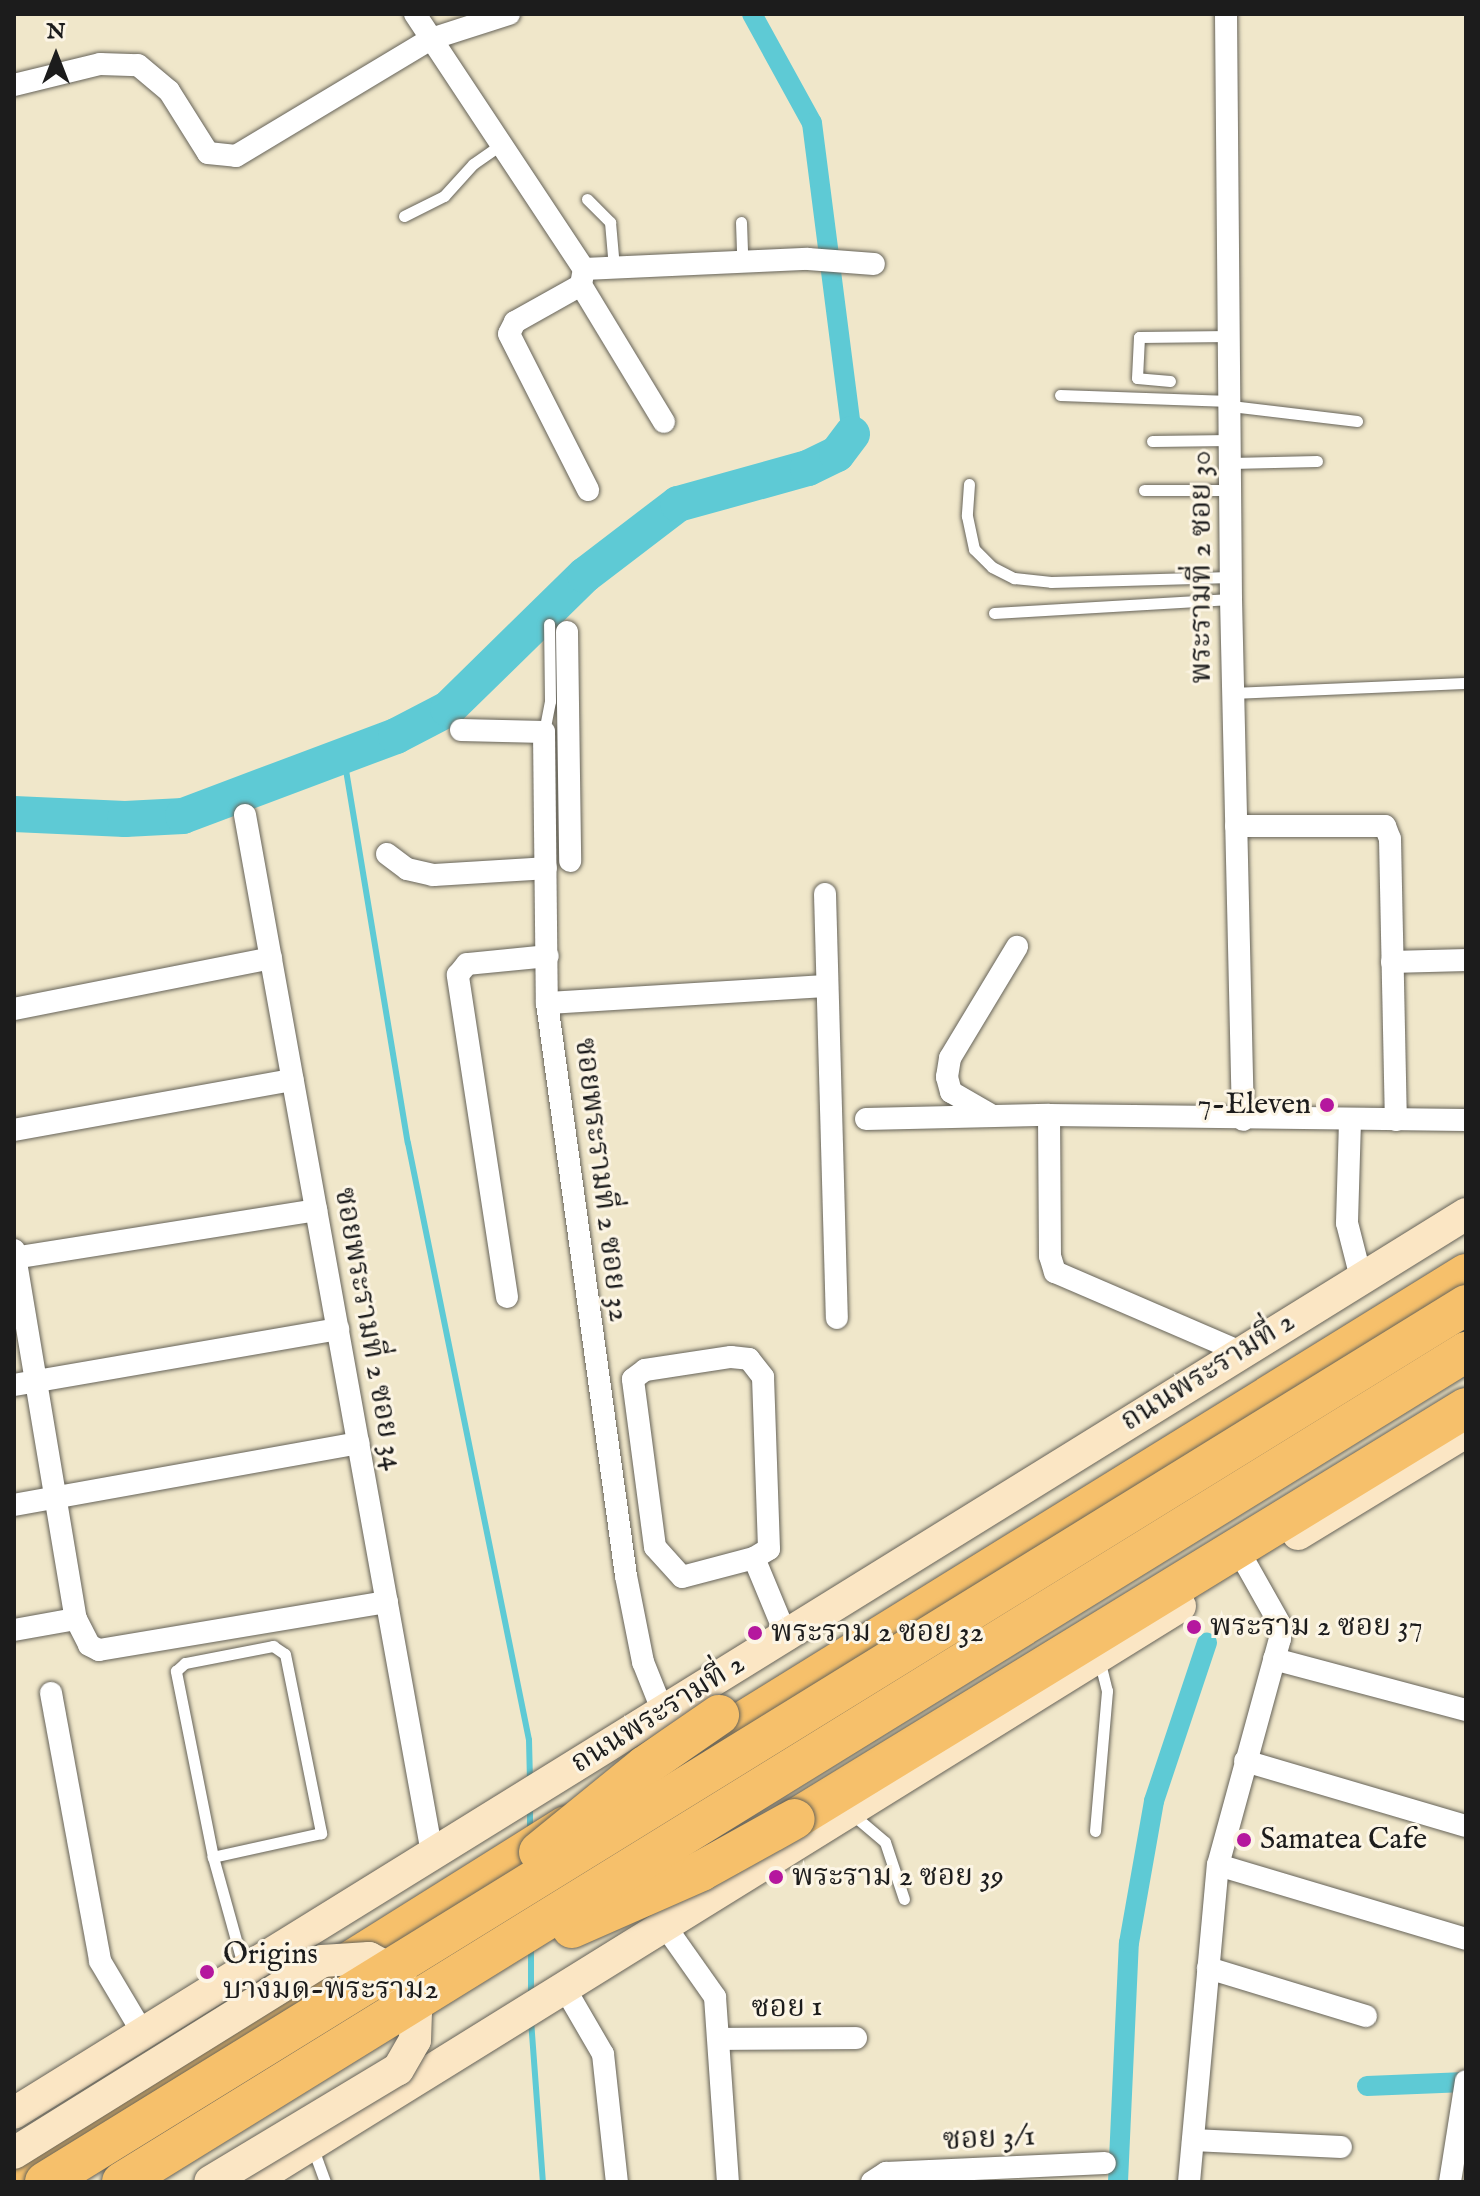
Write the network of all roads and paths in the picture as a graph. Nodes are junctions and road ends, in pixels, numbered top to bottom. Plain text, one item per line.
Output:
1 (415, 14) edge
2 (509, 14) edge
3 (1226, 14) edge
4 (431, 39) junction
5 (14, 85) edge
6 (502, 144) junction
7 (587, 199) dead end
8 (404, 216) dead end
9 (741, 222) dead end
10 (742, 260) junction
11 (874, 264) dead end
12 (614, 268) junction
13 (582, 277) junction
14 (1231, 336) junction
15 (1170, 381) dead end
16 (1060, 395) dead end
17 (1231, 404) junction
18 (1357, 421) dead end
19 (664, 422) dead end
20 (1231, 440) junction
21 (1152, 441) dead end
22 (1317, 461) dead end
23 (1231, 463) junction
24 (969, 484) dead end
25 (588, 490) dead end
26 (1144, 490) dead end
27 (1231, 490) junction
28 (1231, 588) junction
29 (994, 613) dead end
30 (558, 628) joint
31 (1464, 683) dead end
32 (1232, 693) junction
33 (461, 730) dead end
34 (544, 732) junction
35 (544, 761) junction
36 (569, 762) junction
37 (245, 815) dead end
38 (1236, 826) junction
39 (387, 854) dead end
40 (570, 861) dead end
41 (546, 868) junction
42 (825, 894) dead end
43 (1017, 947) dead end
44 (548, 956) junction
45 (271, 958) junction
46 (1466, 960) edge
47 (1392, 962) junction
48 (826, 986) junction
49 (547, 1003) junction
50 (14, 1009) edge
51 (293, 1080) junction
52 (1049, 1115) junction
53 (993, 1116) junction
54 (866, 1119) dead end
55 (1243, 1120) junction
56 (1396, 1120) junction
57 (1466, 1120) edge
58 (1350, 1121) junction
59 (14, 1130) edge
60 (316, 1210) junction
61 (1466, 1214) edge
62 (1466, 1251) edge
63 (14, 1256) edge
64 (1466, 1274) edge
65 (1361, 1278) junction
66 (507, 1297) dead end
67 (1466, 1305) edge
68 (837, 1318) dead end
69 (338, 1329) junction
70 (1241, 1352) junction
71 (1466, 1352) edge
72 (1466, 1365) edge
73 (37, 1380) junction
74 (14, 1385) edge
75 (1466, 1408) edge
76 (1466, 1432) edge
77 (358, 1443) junction
78 (56, 1497) junction
79 (14, 1505) edge
80 (754, 1558) junction
81 (1246, 1564) junction
82 (387, 1602) junction
83 (76, 1619) junction
84 (14, 1630) edge
85 (785, 1633) junction
86 (1099, 1657) junction
87 (1274, 1659) junction
88 (51, 1693) dead end
89 (1466, 1710) edge
90 (663, 1712) junction
91 (1245, 1761) junction
92 (848, 1811) junction
93 (1466, 1826) edge
94 (1095, 1831) dead end
95 (432, 1853) junction
96 (213, 1857) junction
97 (1218, 1865) junction
98 (904, 1899) dead end
99 (665, 1926) junction
100 (1466, 1939) edge
101 (415, 1953) junction
102 (1208, 1968) junction
103 (244, 1970) junction
104 (437, 1988) junction
105 (559, 1990) junction
106 (1366, 2016) dead end
107 (144, 2035) junction
108 (856, 2038) dead end
109 (719, 2039) junction
110 (1466, 2083) edge
111 (14, 2113) edge
112 (1193, 2140) junction
113 (1341, 2147) dead end
114 (14, 2153) edge
115 (316, 2156) junction
116 (1105, 2163) dead end
117 (14, 2172) edge
118 (874, 2179) edge
119 (45, 2182) edge
120 (122, 2182) edge
121 (139, 2182) edge
122 (210, 2182) edge
123 (251, 2182) edge
124 (325, 2182) edge
125 (617, 2182) edge
126 (728, 2182) edge
127 (1189, 2182) edge
128 (1450, 2182) edge

1 - 4 street
2 - 4 street
3 - 14 street, พระรามที่ 2 ซอย 30
4 - 5 street
4 - 6 street
6 - 8 lane
6 - 13 street
7 - 12 lane
9 - 10 lane
10 - 11 street
10 - 12 street
12 - 13 street
13 - 19 street
13 - 25 street
14 - 15 lane
14 - 17 street, พระรามที่ 2 ซอย 30
16 - 17 lane
17 - 18 lane
17 - 20 street, พระรามที่ 2 ซอย 30
20 - 21 lane
20 - 23 street, พระรามที่ 2 ซอย 30
22 - 23 lane
23 - 27 street, พระรามที่ 2 ซอย 30
24 - 28 lane
26 - 27 lane
27 - 28 street, พระรามที่ 2 ซอย 30
28 - 29 lane
28 - 32 street, พระรามที่ 2 ซอย 30
30 - 34 lane
30 - 36 street
31 - 32 lane
32 - 38 street, พระรามที่ 2 ซอย 30
33 - 34 street
34 - 35 street, ซอยพระรามที่ 2 ซอย 32
35 - 36 street
35 - 41 street, ซอยพระรามที่ 2 ซอย 32
36 - 40 street
37 - 45 street, ซอยพระรามที่ 2 ซอย 34
38 - 47 street
38 - 55 street, พระรามที่ 2 ซอย 30
39 - 41 street
41 - 44 street, ซอยพระรามที่ 2 ซอย 32
42 - 48 street
43 - 53 street
44 - 49 street, ซอยพระรามที่ 2 ซอย 32
44 - 66 street
45 - 50 street
45 - 51 street, ซอยพระรามที่ 2 ซอย 34
46 - 47 street
47 - 56 street
48 - 49 street
48 - 68 street
49 - 90 street, ซอยพระรามที่ 2 ซอย 32
51 - 59 street
51 - 60 street, ซอยพระรามที่ 2 ซอย 34
52 - 53 street
52 - 55 street
52 - 70 street
53 - 54 street
55 - 58 street
56 - 57 street
56 - 58 street
58 - 65 street
60 - 63 street
60 - 69 street, ซอยพระรามที่ 2 ซอย 34
61 - 65 main road, ถนนพระรามที่ 2
62 - 101 highway, bridge
63 - 73 street
64 - 117 highway, ถนนพระรามที่ 2, bridge
65 - 70 main road, ถนนพระรามที่ 2
67 - 101 highway, bridge
69 - 73 street
69 - 77 street, ซอยพระรามที่ 2 ซอย 34
70 - 85 main road, ถนนพระรามที่ 2
71 - 104 highway, bridge
72 - 121 highway
73 - 74 street
73 - 78 street
75 - 104 highway, bridge
76 - 81 main road
77 - 78 street
77 - 82 street, ซอยพระรามที่ 2 ซอย 34
78 - 79 street
78 - 83 street
80 - 80 street
80 - 85 street
81 - 86 main road
81 - 87 street
82 - 83 street
82 - 95 street, ซอยพระรามที่ 2 ซอย 34
83 - 84 street
85 - 90 main road, ถนนพระรามที่ 2
86 - 92 main road
86 - 94 lane
87 - 89 street
87 - 91 street
88 - 107 street
90 - 95 main road, ถนนพระรามที่ 2
91 - 93 street
91 - 97 street
92 - 98 lane
92 - 99 main road
95 - 103 main road, ถนนพระรามที่ 2
96 - 96 lane
96 - 103 lane
97 - 100 street
97 - 102 street
99 - 105 main road
99 - 109 street
101 - 119 highway, bridge
102 - 106 street
102 - 112 street
103 - 107 main road, ถนนพระรามที่ 2
104 - 120 highway, bridge
105 - 115 main road
105 - 125 street
107 - 111 main road, ถนนพระรามที่ 2
108 - 109 street, ซอย 1
109 - 126 street
110 - 128 street
112 - 113 street
112 - 127 street
114 - 122 main road, bridge
115 - 123 main road
115 - 124 lane
116 - 118 street, ซอย 3/1

